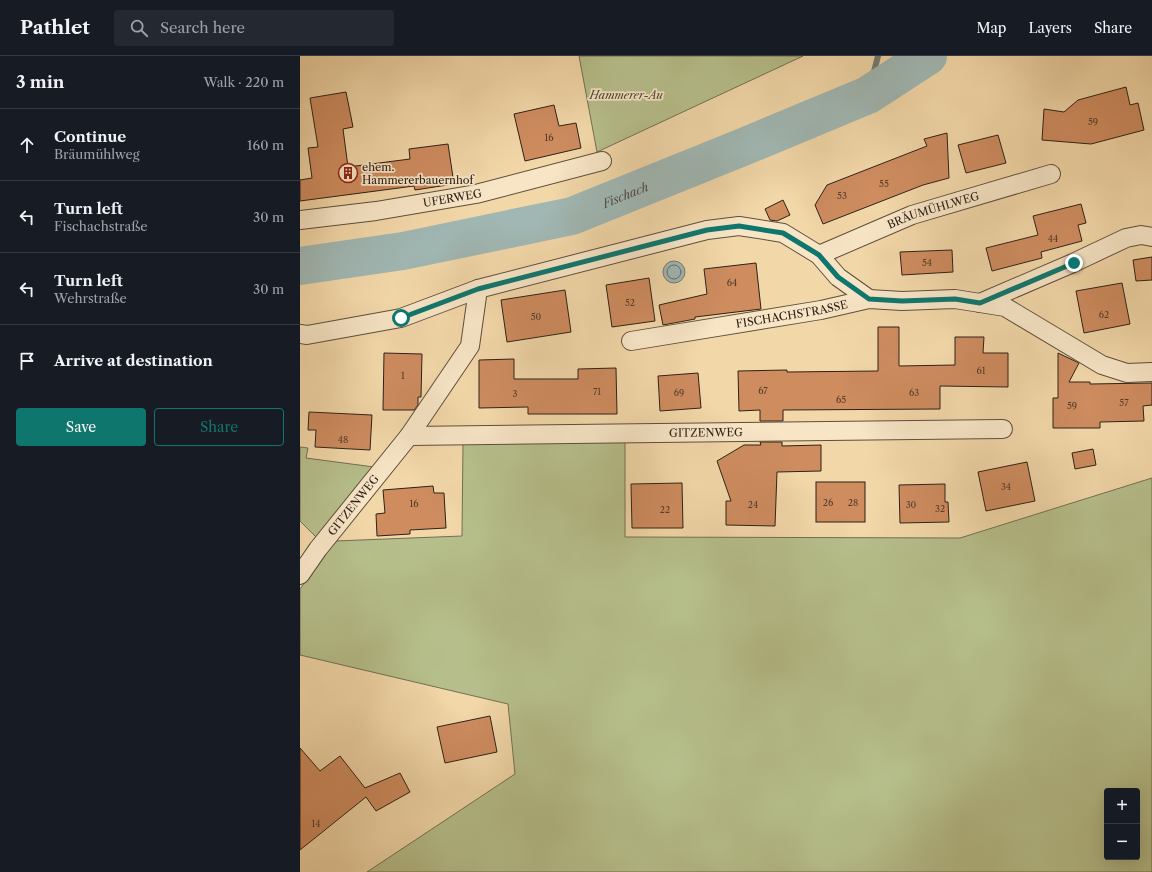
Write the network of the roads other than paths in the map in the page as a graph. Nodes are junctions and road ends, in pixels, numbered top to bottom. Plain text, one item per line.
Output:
1 (602, 161) dead end
2 (1052, 174) dead end
3 (300, 220) edge
4 (1152, 236) edge
5 (819, 255) junction
6 (478, 289) junction
7 (869, 299) junction
8 (980, 303) junction
9 (300, 334) edge
10 (630, 341) dead end
11 (1152, 372) edge
12 (1003, 429) dead end
13 (408, 436) junction
14 (300, 575) edge

1 - 3 street, UFERWEG
2 - 5 street, BRÄUMÜHLWEG
4 - 8 street
5 - 6 street
5 - 7 street
6 - 9 street
6 - 13 street, GITZENWEG
7 - 8 street, FISCHACHSTRASSE
7 - 10 street, FISCHACHSTRASSE
8 - 11 street, FISCHACHSTRASSE
12 - 13 street, GITZENWEG
13 - 14 street, GITZENWEG

